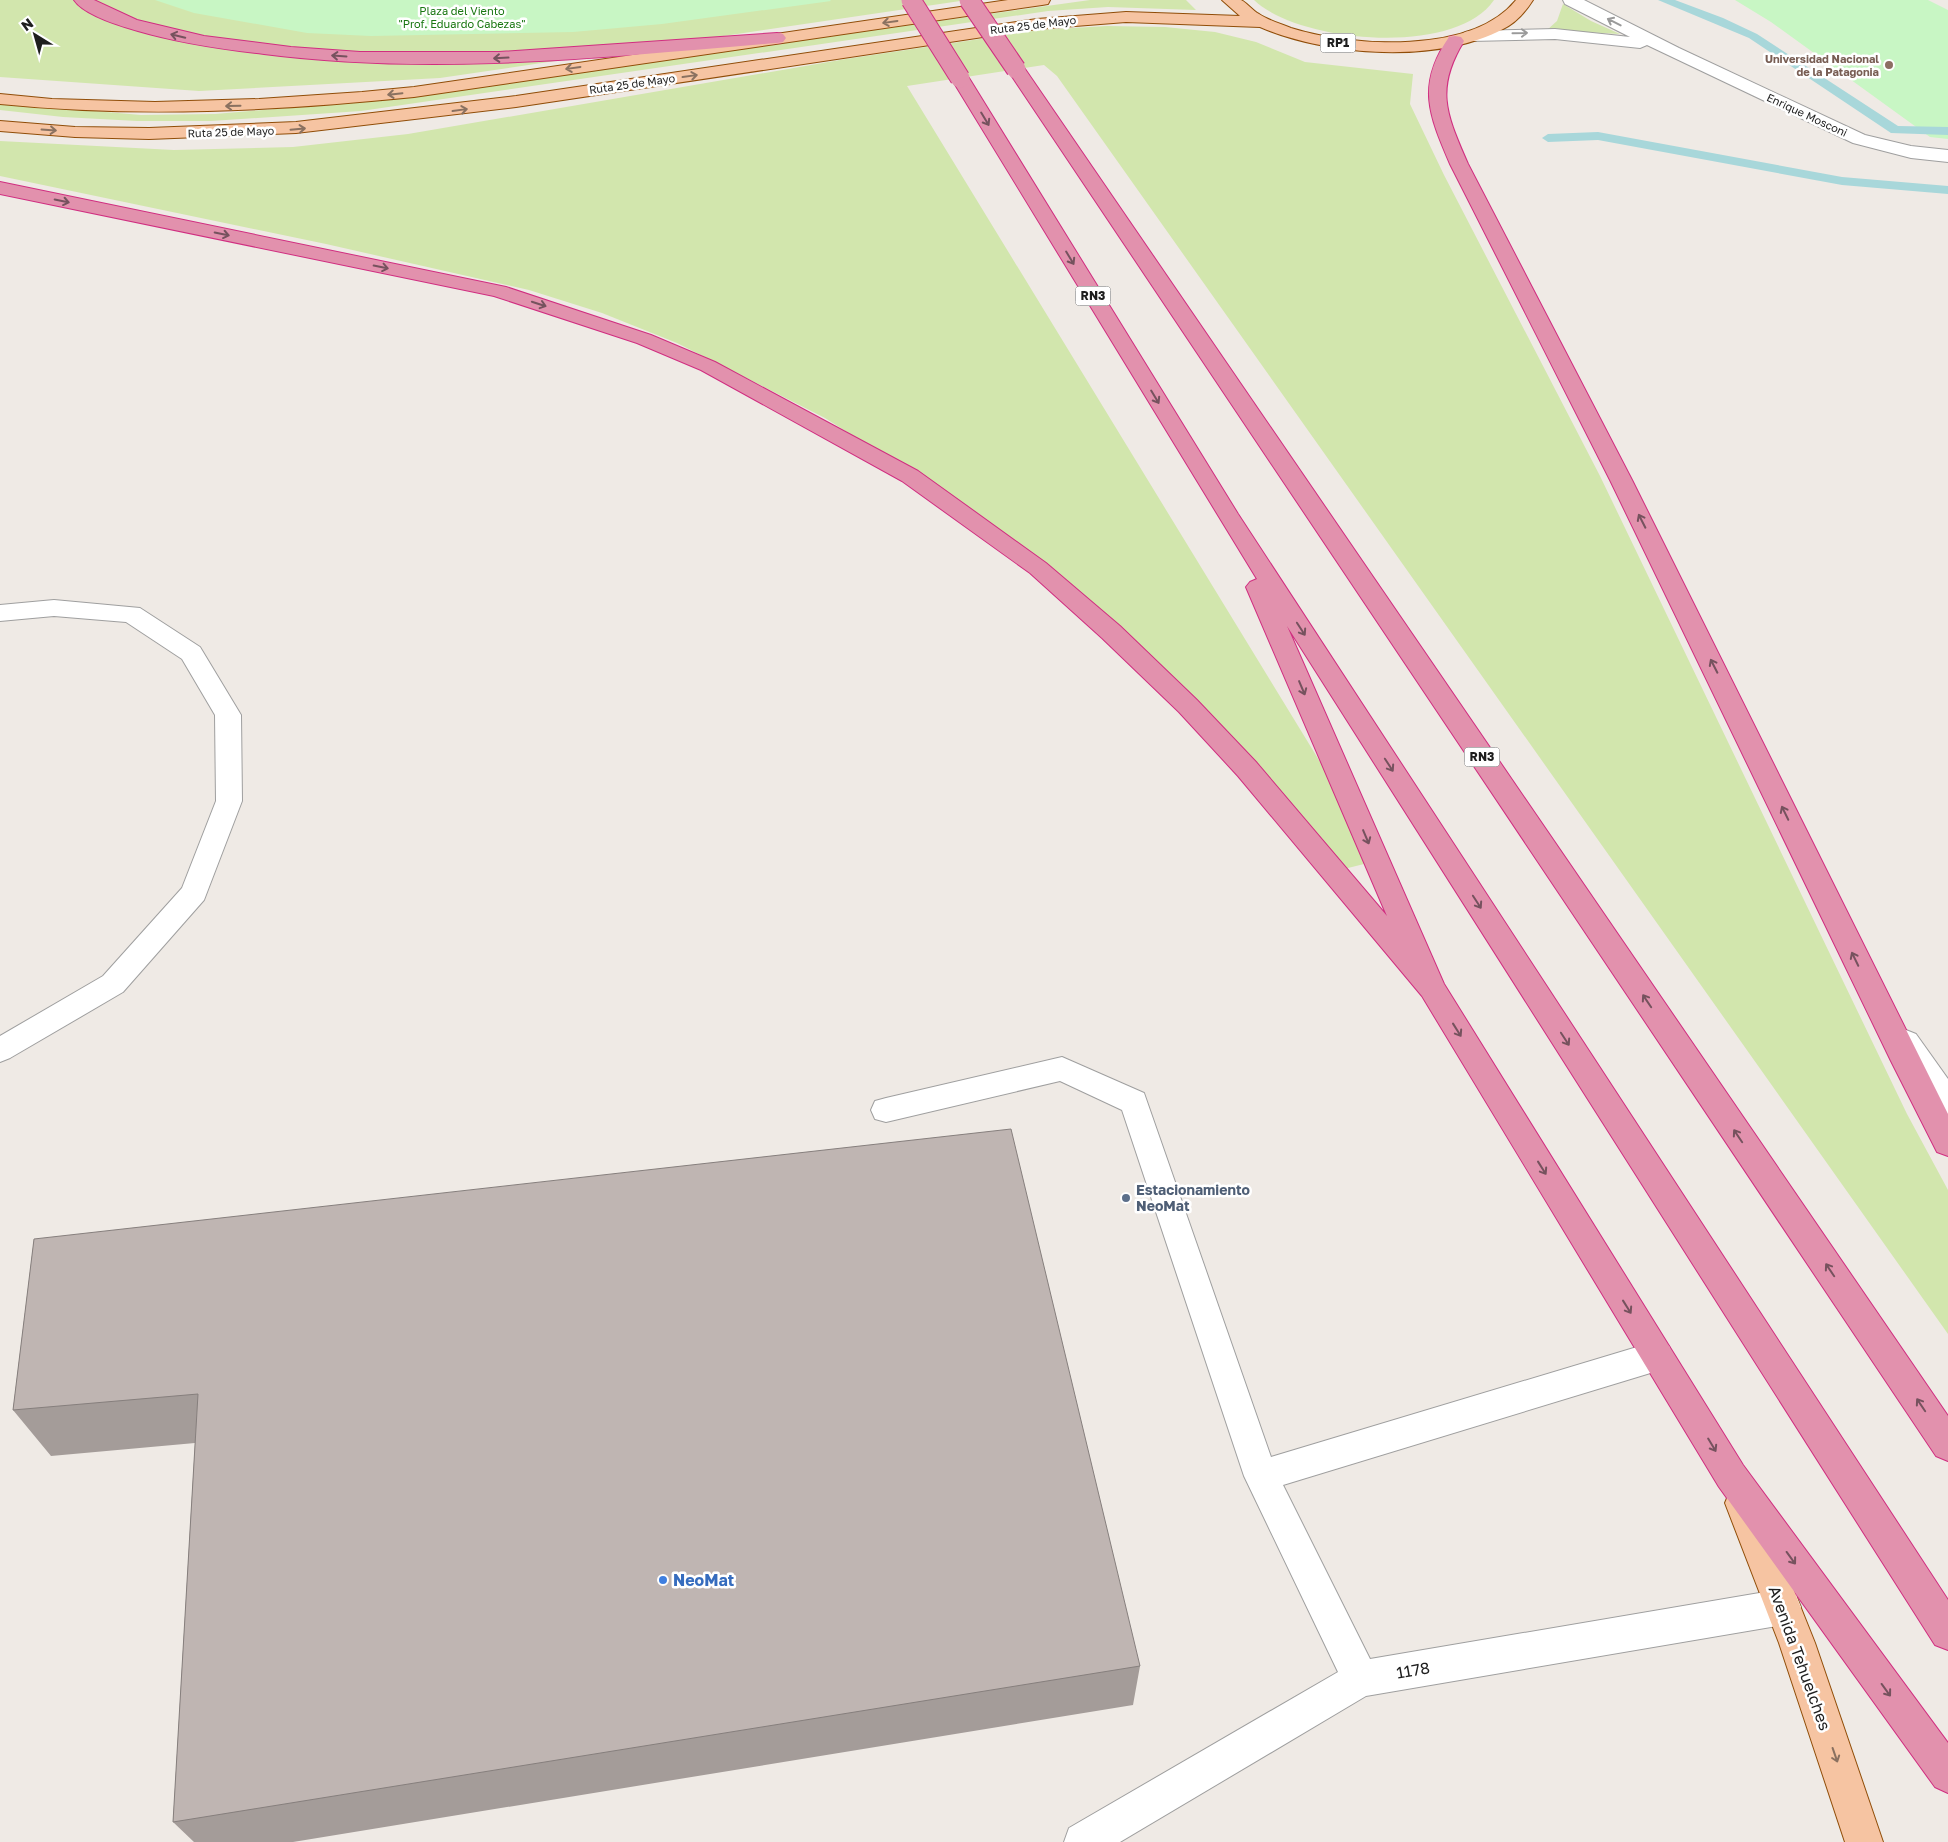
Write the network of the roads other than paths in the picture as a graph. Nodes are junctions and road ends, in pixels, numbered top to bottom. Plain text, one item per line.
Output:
1 (82, 0) edge
2 (910, 0) edge
3 (969, 0) edge
4 (1042, 0) edge
5 (1230, 0) edge
6 (1525, 0) edge
7 (1571, 0) edge
8 (1263, 22) junction
9 (777, 38) junction
10 (1463, 39) junction
11 (1673, 52) junction
12 (0, 98) edge
13 (0, 126) edge
14 (1948, 156) edge
15 (0, 188) edge
16 (1227, 514) junction
17 (0, 613) edge
18 (1432, 988) junction
19 (1869, 988) junction
20 (0, 1050) edge
21 (1948, 1103) edge
22 (886, 1110) dead end
23 (1948, 1143) edge
24 (1657, 1356) junction
25 (1948, 1445) edge
26 (1262, 1476) junction
27 (1731, 1476) junction
28 (1783, 1606) junction
29 (1948, 1632) edge
30 (1361, 1679) junction
31 (1948, 1774) edge
32 (1083, 1842) edge
33 (1864, 1842) edge

9 -> 1 highway
2 -> 16 highway, RN3, bridge
25 -> 3 highway, RN3, bridge
4 -> 9 main road, Ruta 25 de Mayo
5 - 8 main road, Ruta 25 de Mayo / RP1
6 - 10 main road, RP1
11 -> 7 street, Enrique Mosconi
8 - 10 main road, Ruta 25 de Mayo / RP1
13 -> 8 main road, Ruta 25 de Mayo
9 -> 12 main road, Ruta 25 de Mayo
10 -> 11 street, Enrique Mosconi
19 -> 10 highway
11 - 14 street, Enrique Mosconi
15 -> 18 highway
16 -> 18 highway
16 -> 29 highway, RN3
17 - 20 street
18 -> 24 highway
19 - 21 street
19 - 23 highway
22 - 26 street
24 - 26 street
24 -> 27 highway
26 - 30 street
27 - 28 main road, Avenida Tehuelches
27 -> 31 highway
28 - 30 street, 1178
28 -> 33 main road, Avenida Tehuelches
30 - 32 street, 1178

